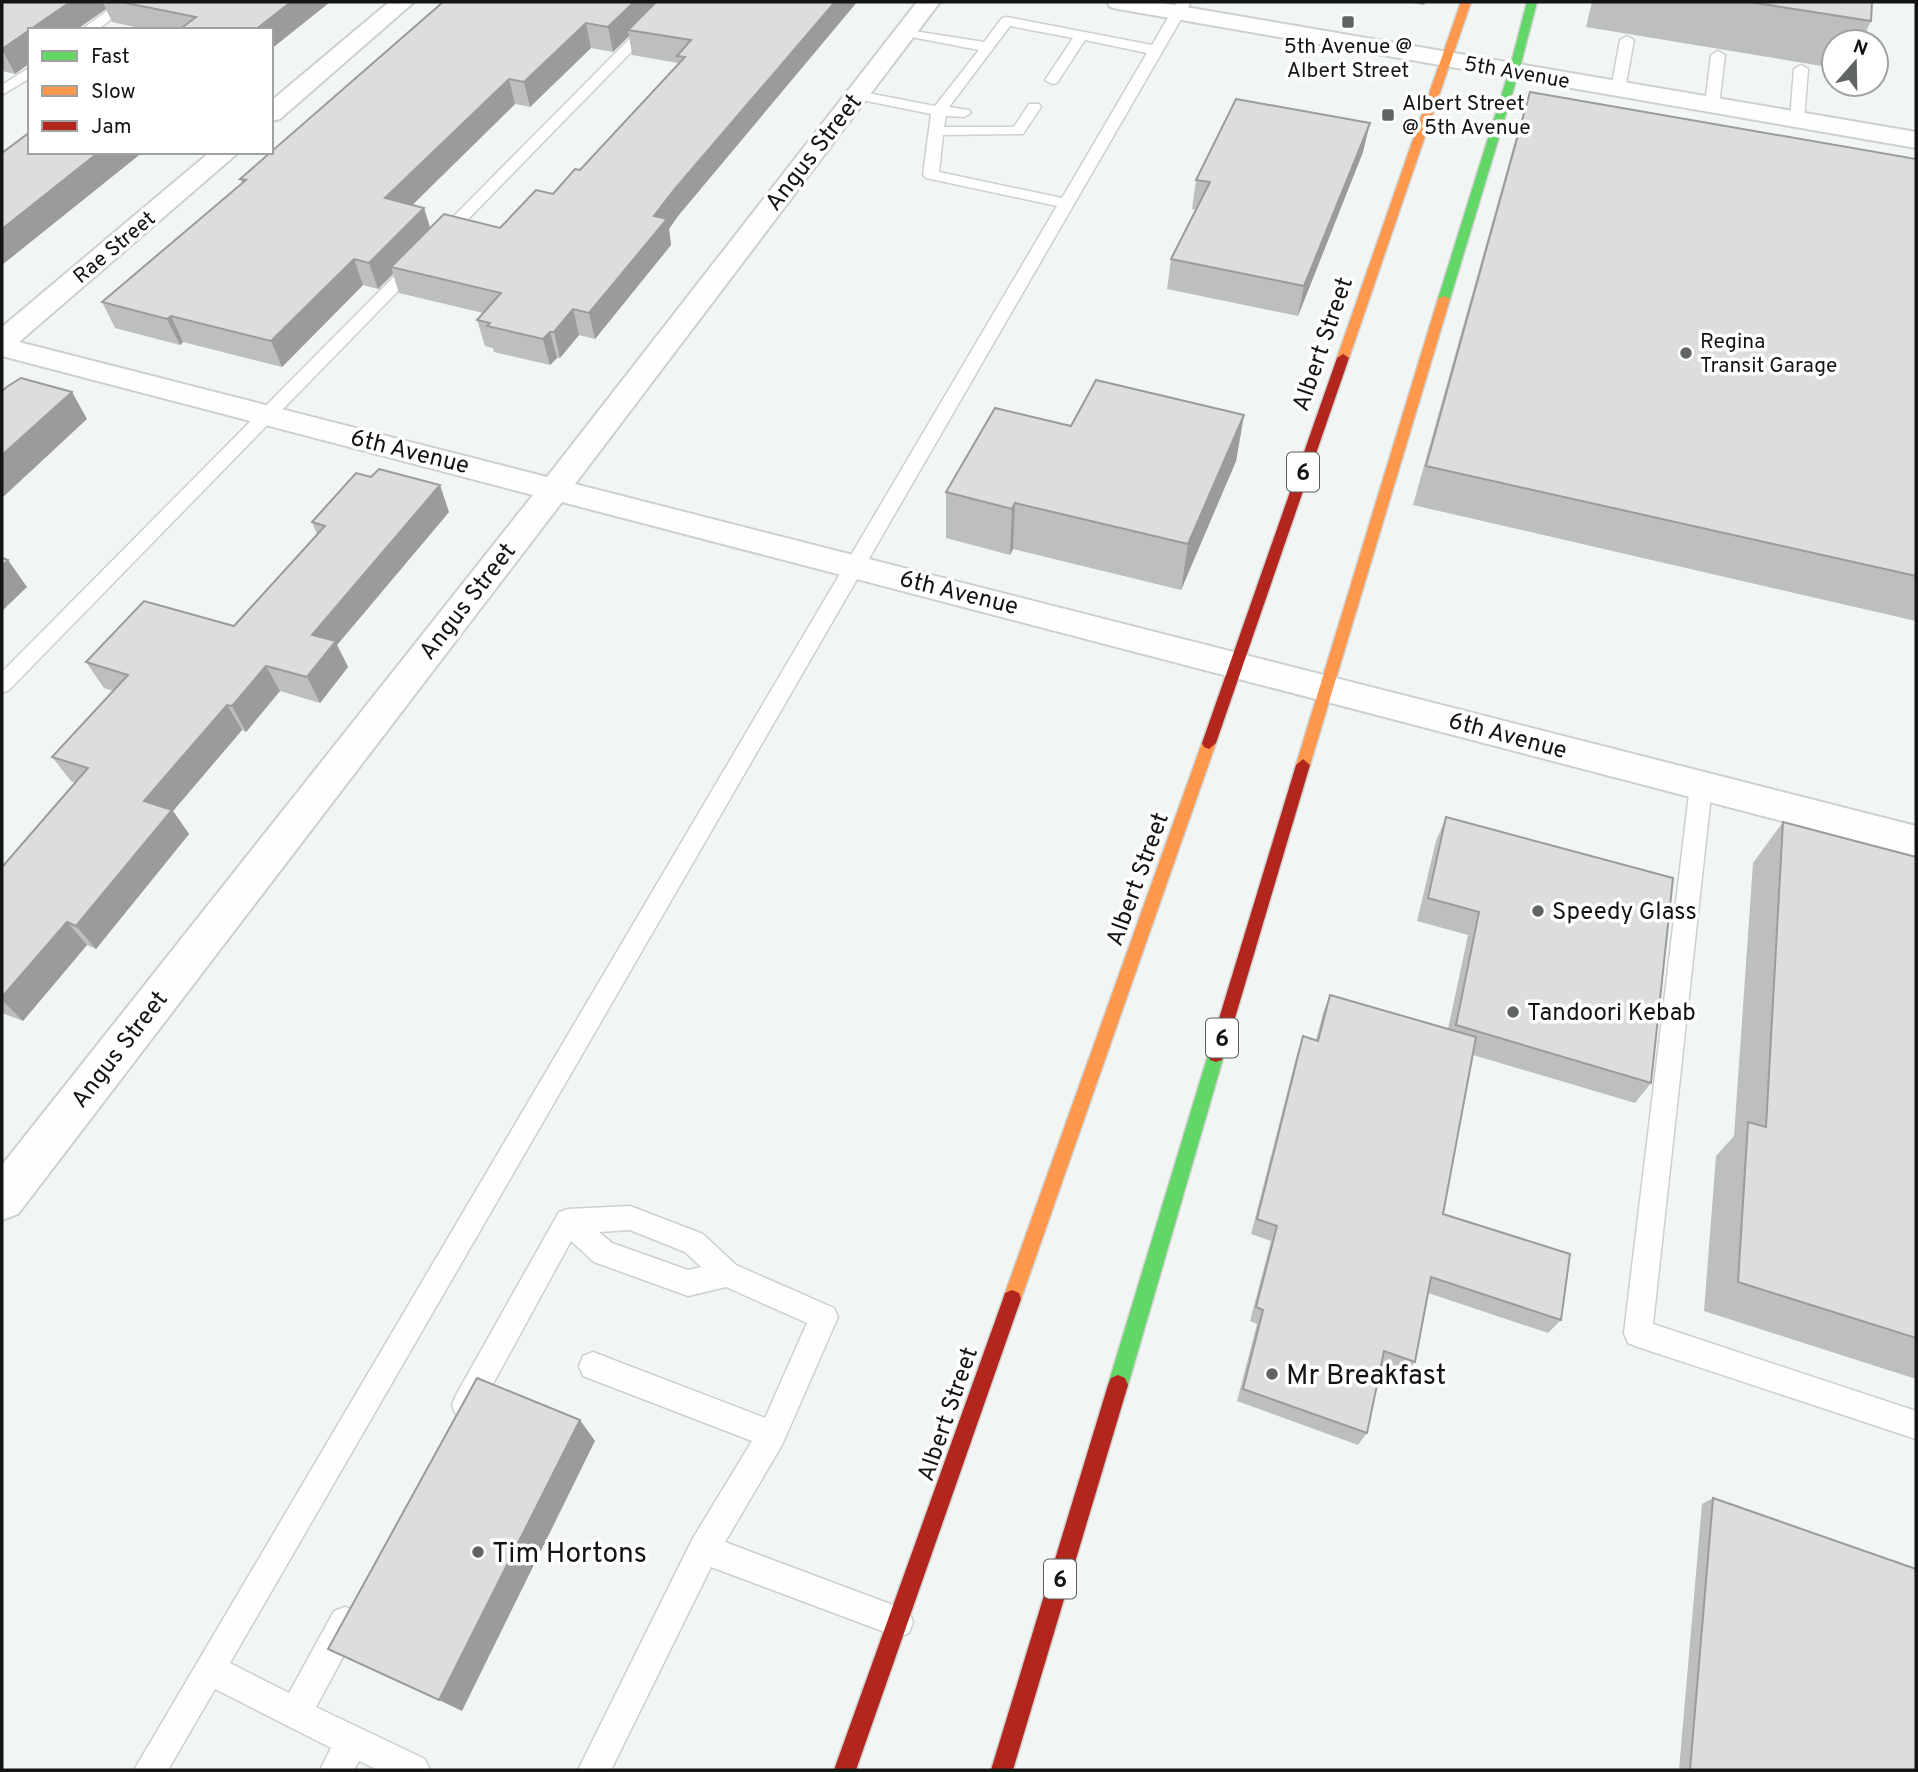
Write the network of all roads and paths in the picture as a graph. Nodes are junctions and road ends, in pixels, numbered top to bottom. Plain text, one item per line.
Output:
1 (127, 2) edge
2 (403, 2) edge
3 (673, 2) edge
4 (929, 2) edge
5 (1118, 2) edge
6 (1466, 2) edge
7 (1532, 2) edge
8 (1181, 7) edge
9 (91, 28) edge
10 (906, 32) junction
11 (1081, 36) junction
12 (1628, 40) dead end
13 (988, 47) junction
14 (1155, 50) junction
15 (1718, 55) dead end
16 (1446, 60) junction
17 (977, 62) junction
18 (997, 63) dead end
19 (1041, 65) dead end
20 (1061, 66) junction
21 (1801, 69) dead end
22 (1514, 71) junction
23 (28, 72) edge
24 (1052, 80) dead end
25 (961, 81) junction
26 (983, 85) dead end
27 (1618, 89) junction
28 (2, 91) edge
29 (858, 95) junction
30 (1712, 105) junction
31 (939, 111) junction
32 (273, 112) edge
33 (964, 113) dead end
34 (1007, 114) dead end
35 (1797, 120) junction
36 (937, 131) junction
37 (1916, 140) edge
38 (224, 154) edge
39 (1065, 203) junction
40 (2, 344) edge
41 (266, 414) junction
42 (555, 489) junction
43 (852, 565) junction
44 (1237, 664) junction
45 (2, 685) edge
46 (1328, 687) junction
47 (1701, 786) junction
48 (1916, 841) edge
49 (2, 1199) edge
50 (568, 1221) junction
51 (727, 1274) junction
52 (593, 1366) dead end
53 (455, 1424) edge
54 (1916, 1424) edge
55 (772, 1435) junction
56 (704, 1549) junction
57 (356, 1604) edge
58 (898, 1622) junction
59 (209, 1669) junction
60 (296, 1711) junction
61 (352, 1742) junction
62 (150, 1770) edge
63 (336, 1770) edge
64 (414, 1770) edge
65 (594, 1770) edge
66 (845, 1770) edge
67 (1002, 1770) edge

1 - 9 lane
2 - 32 street
3 - 41 lane
4 - 10 street, Angus Street
5 - 8 street, 5th Avenue
6 - 16 main road, Albert Street / 6
7 - 22 main road, 6
8 - 14 lane
8 - 16 street, 5th Avenue
10 - 13 lane
10 - 29 street, Angus Street
11 - 13 lane
11 - 14 lane
11 - 20 lane
12 - 27 lane
13 - 17 lane
14 - 39 lane
15 - 30 lane
16 - 22 street, 5th Avenue
16 - 44 main road, Albert Street / 6
17 - 18 lane
17 - 25 lane
19 - 20 lane
20 - 24 lane
21 - 35 lane
22 - 27 street, 5th Avenue
22 - 46 main road, 6
23 - 28 lane
25 - 26 lane
25 - 31 lane
27 - 30 street, 5th Avenue
29 - 31 lane
29 - 42 street, Angus Street
30 - 35 street, 5th Avenue
31 - 33 lane
31 - 36 lane
34 - 36 lane
35 - 37 street, 5th Avenue
36 - 39 lane
38 - 40 street, Rae Street
39 - 43 lane
40 - 41 street, 6th Avenue
41 - 42 street, 6th Avenue
41 - 45 lane
42 - 43 street, 6th Avenue
42 - 49 street, Angus Street
43 - 44 street, 6th Avenue
43 - 59 lane
44 - 46 street, 6th Avenue
44 - 58 main road, Albert Street / 6
46 - 47 street, 6th Avenue
46 - 67 main road, 6
47 - 48 street, 6th Avenue
47 - 54 lane
50 - 51 lane
50 - 51 lane
50 - 53 lane
51 - 55 lane
52 - 55 lane
55 - 56 lane
56 - 58 lane
56 - 65 lane
57 - 60 lane
58 - 66 main road, Albert Street / 6
59 - 60 lane
59 - 62 lane
60 - 61 lane
61 - 63 lane
61 - 64 lane

